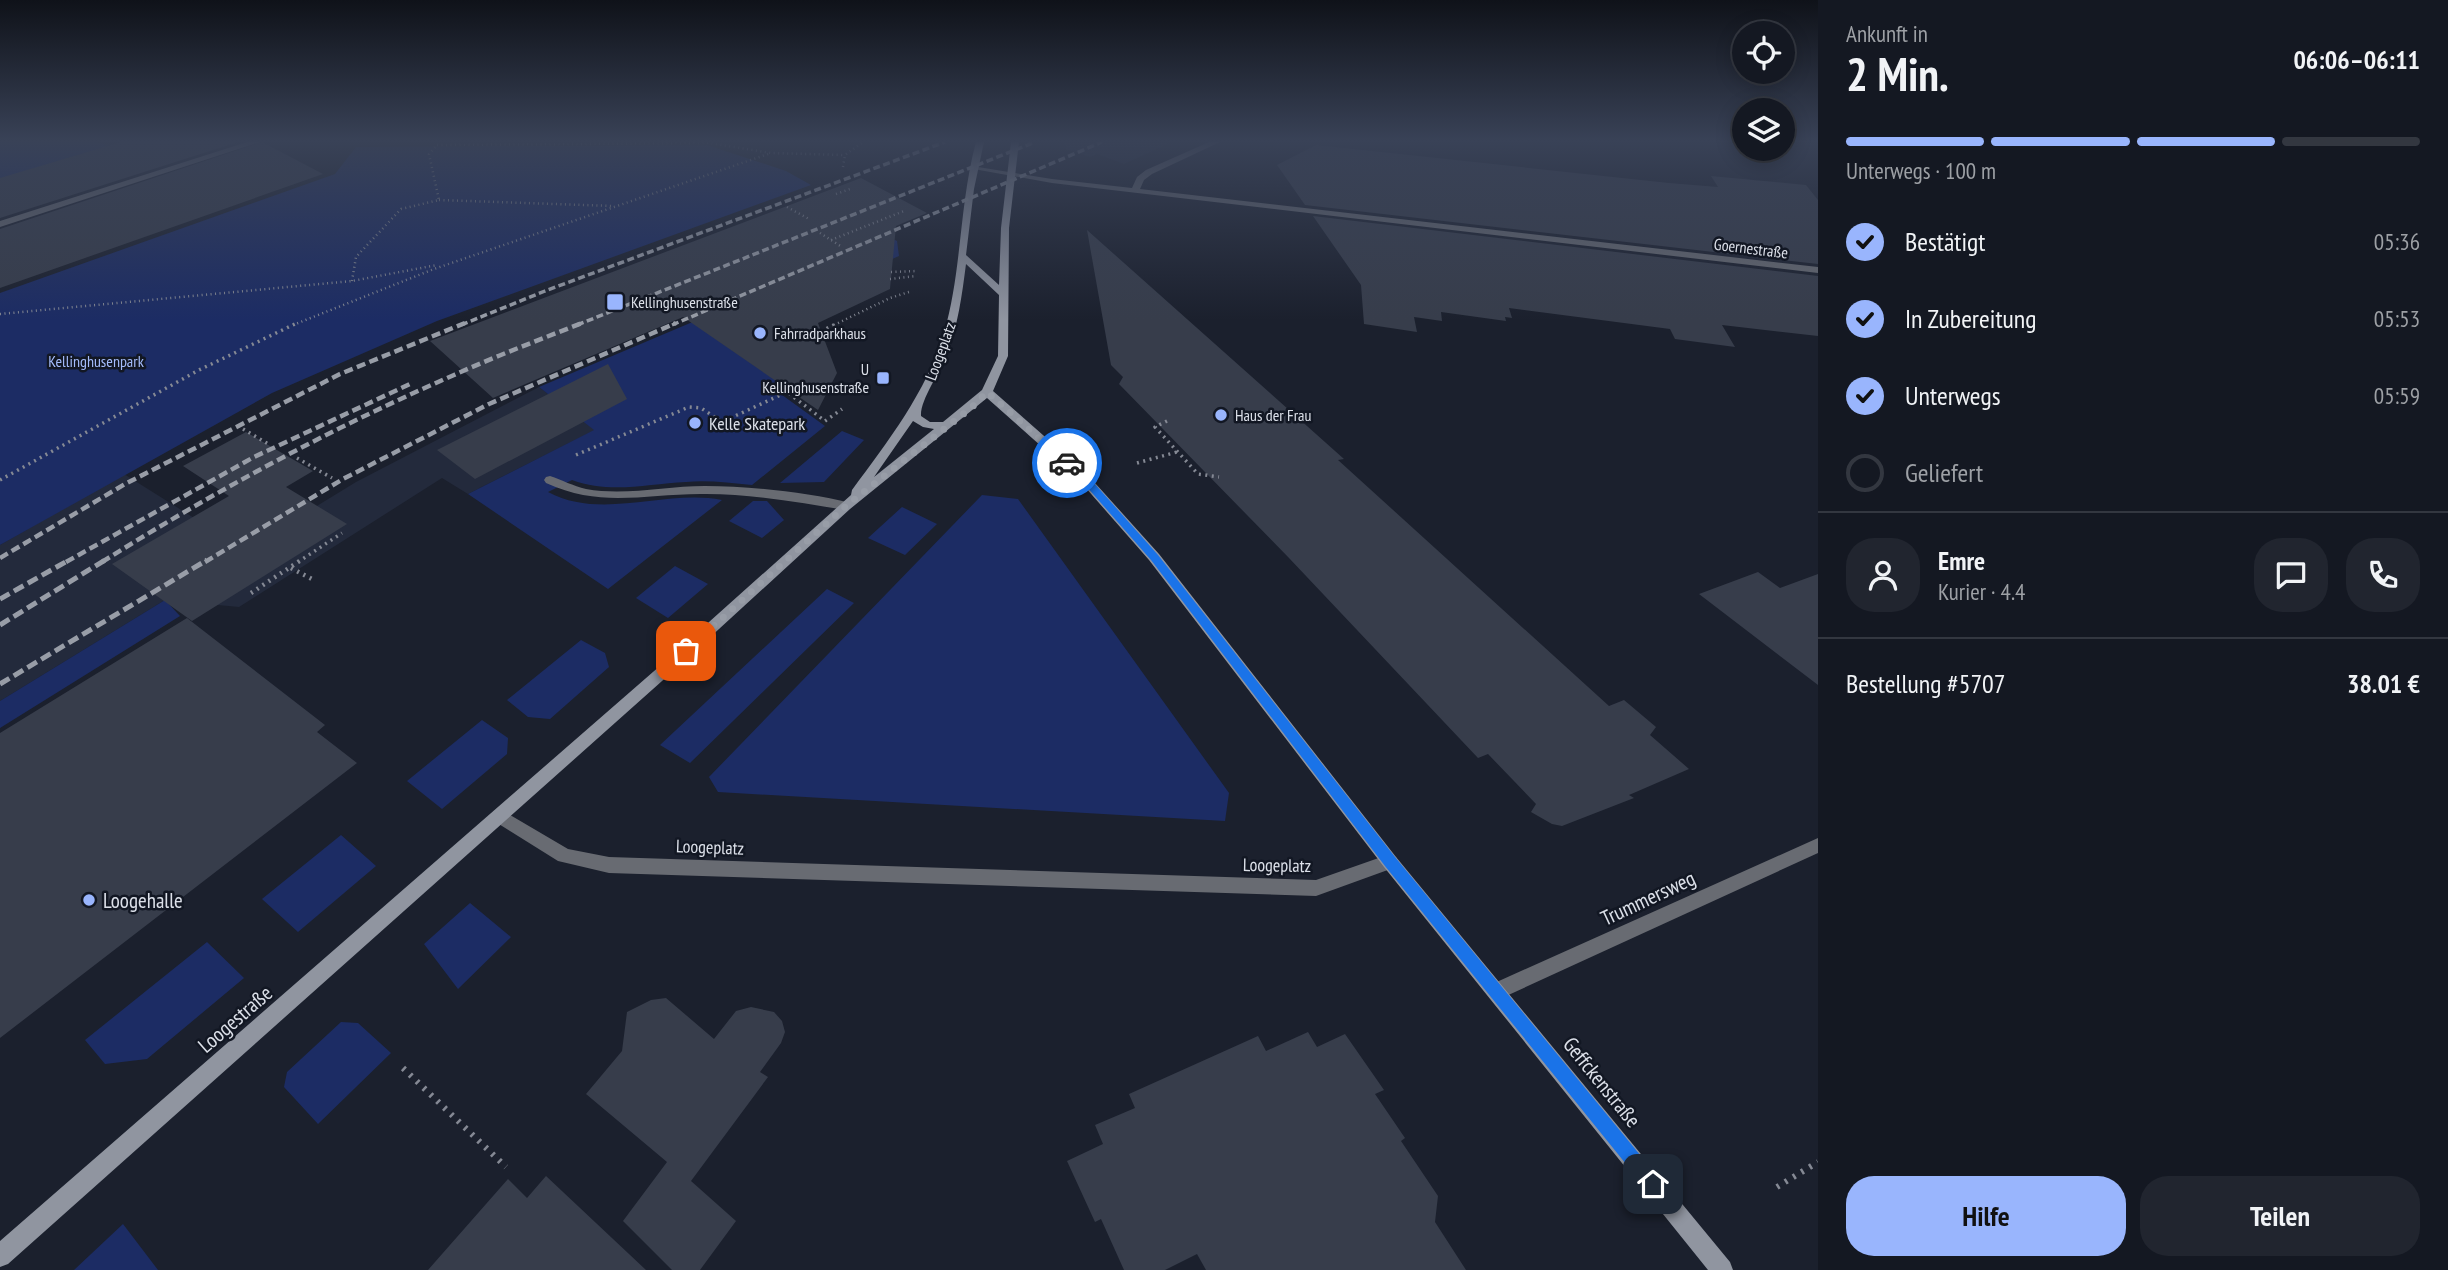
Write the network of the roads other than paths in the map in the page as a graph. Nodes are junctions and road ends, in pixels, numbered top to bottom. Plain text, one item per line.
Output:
1 (71, 201) edge
2 (968, 201) edge
3 (1008, 201) edge
4 (1231, 201) edge
5 (0, 224) edge
6 (962, 256) junction
7 (1818, 270) edge
8 (1005, 295) junction
9 (987, 392) junction
10 (915, 407) junction
11 (955, 420) junction
12 (550, 480) road end
13 (846, 506) junction
14 (500, 816) junction
15 (1818, 845) edge
16 (1390, 862) junction
17 (1497, 991) junction
18 (0, 1256) edge
19 (1722, 1270) edge

1 - 5 street
2 - 6 street, Loogeplatz
3 - 8 street, Loogeplatz
4 - 7 street, Goernestraße
6 - 8 street
6 - 10 street, Loogeplatz
8 - 9 street, Loogeplatz
9 - 11 street, Loogeplatz
9 - 16 street
10 - 11 street
10 - 13 street, Loogeplatz
11 - 13 street, Loogeplatz
12 - 13 street
13 - 14 street, Loogeplatz
14 - 16 street, Loogeplatz
14 - 18 street, Loogestraße
15 - 17 street, Trummersweg
16 - 17 street
17 - 19 street, Geffckenstraße

